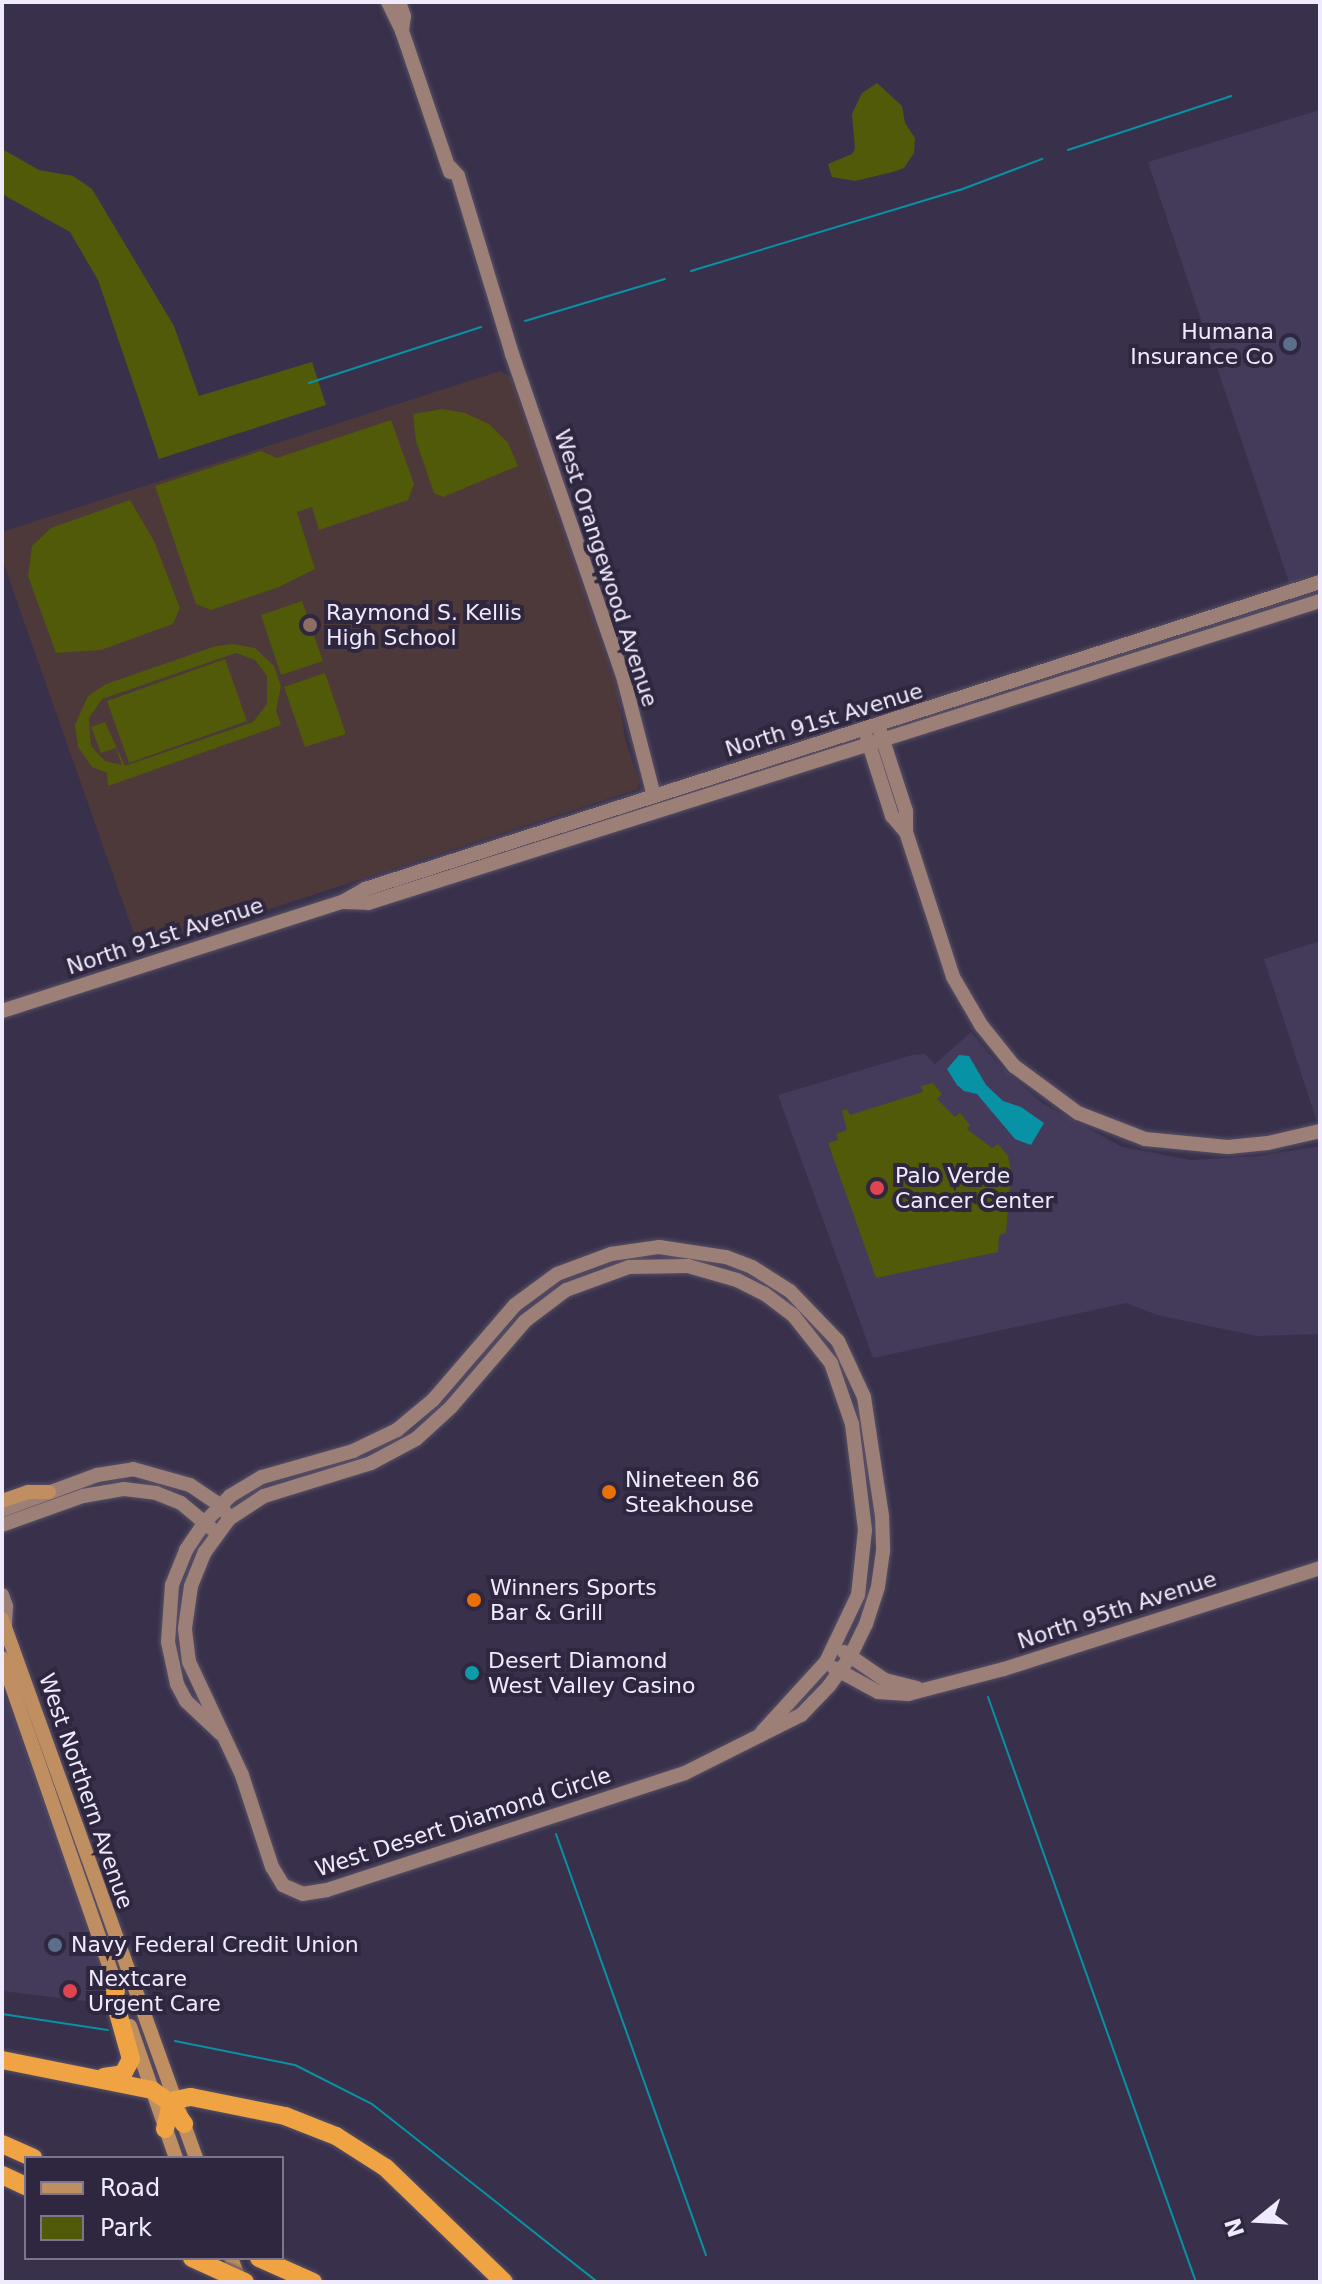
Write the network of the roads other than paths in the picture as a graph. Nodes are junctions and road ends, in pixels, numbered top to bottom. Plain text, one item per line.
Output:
1 (388, 2) edge
2 (399, 2) edge
3 (402, 31) junction
4 (1317, 584) edge
5 (1319, 601) edge
6 (1031, 677) junction
7 (989, 706) junction
8 (874, 735) junction
9 (654, 796) junction
10 (581, 835) junction
11 (450, 869) junction
12 (2, 1011) edge
13 (1320, 1131) edge
14 (449, 1383) junction
15 (462, 1394) junction
16 (51, 1499) junction
17 (2, 1501) edge
18 (220, 1505) junction
19 (2, 1510) edge
20 (229, 1519) junction
21 (205, 1522) junction
22 (2, 1525) edge
23 (2, 1532) edge
24 (217, 1535) junction
25 (1320, 1568) edge
26 (2, 1595) edge
27 (3, 1623) edge
28 (836, 1647) junction
29 (850, 1657) junction
30 (2, 1658) edge
31 (826, 1662) junction
32 (840, 1672) junction
33 (926, 1689) junction
34 (762, 1732) junction
35 (221, 1734) junction
36 (46, 1762) junction
37 (67, 1845) junction
38 (98, 1892) junction
39 (115, 1982) junction
40 (2, 2060) edge
41 (91, 2077) junction
42 (152, 2090) junction
43 (173, 2102) junction
44 (174, 2126) junction
45 (2, 2144) edge
46 (29, 2156) edge
47 (176, 2156) edge
48 (195, 2156) edge
49 (2, 2175) edge
50 (24, 2185) edge
51 (196, 2260) edge
52 (212, 2260) edge
53 (232, 2260) edge
54 (264, 2260) edge
55 (220, 2282) edge
56 (242, 2282) edge
57 (313, 2282) edge
58 (504, 2282) edge

1 - 3 street
2 - 3 street
3 - 9 street, West Orangewood Avenue
4 - 5 street
4 - 6 street, North 91st Avenue
5 - 7 street, North 91st Avenue
6 - 7 street
6 - 8 street, North 91st Avenue
7 - 8 street, North 91st Avenue
8 - 9 street, North 91st Avenue
8 - 10 street, North 91st Avenue
8 - 13 street
9 - 10 street
9 - 11 street, North 91st Avenue
10 - 11 street, North 91st Avenue
11 - 12 street, North 91st Avenue
14 - 15 street
14 - 18 street, West Desert Diamond Circle
14 - 29 street, West Desert Diamond Circle
15 - 20 street, West Desert Diamond Circle
15 - 28 street, West Desert Diamond Circle
16 - 17 main road
16 - 18 street
16 - 19 street
16 - 21 street
16 - 22 street
16 - 23 street
18 - 20 street
18 - 21 street, West Desert Diamond Circle
20 - 24 street, West Desert Diamond Circle
21 - 24 street
21 - 35 street, West Desert Diamond Circle
24 - 35 street, West Desert Diamond Circle
25 - 33 street, North 95th Avenue
26 - 27 street
27 - 36 main road, West Northern Avenue
28 - 29 street, North 95th Avenue
28 - 31 street, West Desert Diamond Circle
29 - 32 street, West Desert Diamond Circle
29 - 33 street, North 95th Avenue
30 - 36 main road, West Northern Avenue
31 - 32 street, North 95th Avenue
31 - 34 street, West Desert Diamond Circle
32 - 33 street, North 95th Avenue
32 - 34 street, West Desert Diamond Circle
34 - 35 street, West Desert Diamond Circle
36 - 37 main road, West Northern Avenue
36 - 38 main road, West Northern Avenue
37 - 38 main road
37 - 39 main road, West Northern Avenue
38 - 43 main road, West Northern Avenue
39 - 41 highway
39 - 42 main road, West Northern Avenue
40 - 41 highway
41 - 42 highway
42 - 43 highway
42 - 44 main road, West Northern Avenue
43 - 44 highway
43 - 58 highway
44 - 47 main road, West Northern Avenue
44 - 48 main road, West Northern Avenue
45 - 46 highway
49 - 50 highway
51 - 56 highway, bridge
52 - 55 main road
53 - 56 main road
54 - 57 highway

